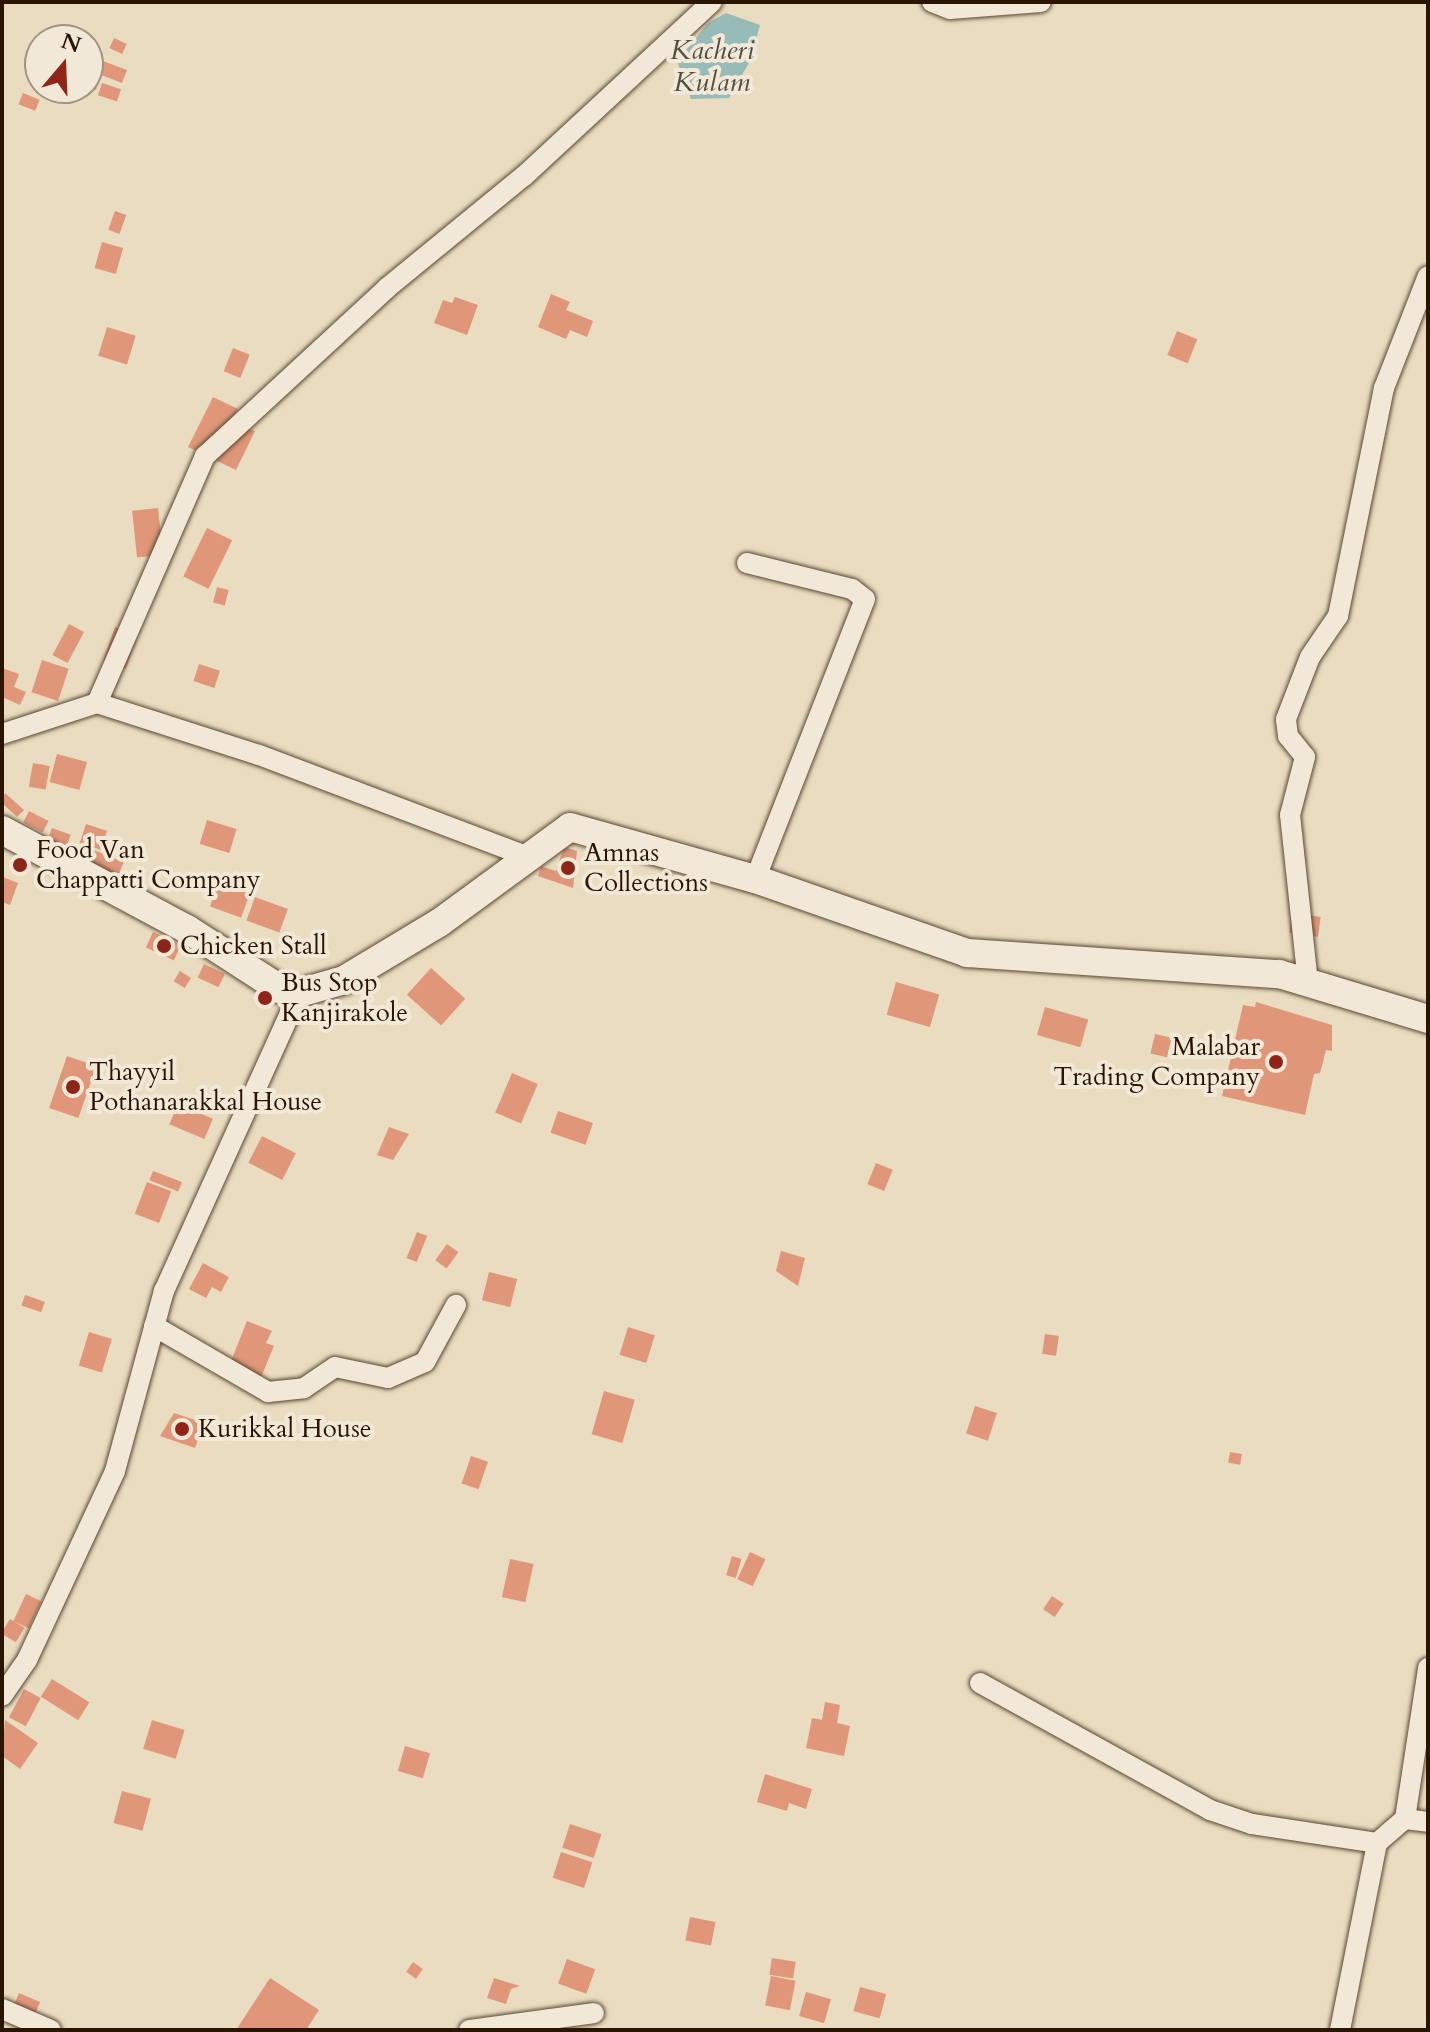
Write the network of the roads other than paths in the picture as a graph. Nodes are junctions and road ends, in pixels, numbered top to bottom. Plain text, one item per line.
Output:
1 (712, 2) edge
2 (932, 2) edge
3 (1041, 2) edge
4 (1428, 276) edge
5 (747, 563) dead end
6 (97, 703) junction
7 (2, 734) edge
8 (2, 830) edge
9 (526, 856) junction
10 (755, 879) junction
11 (1308, 983) junction
12 (299, 993) junction
13 (1428, 1019) edge
14 (456, 1305) dead end
15 (154, 1326) junction
16 (1428, 1668) edge
17 (980, 1683) dead end
18 (2, 1696) edge
19 (1405, 1819) junction
20 (1428, 1822) edge
21 (1377, 1843) junction
22 (2, 2009) edge
23 (594, 2013) dead end
24 (51, 2030) edge
25 (469, 2030) edge
26 (1340, 2030) edge

1 - 6 street
2 - 3 street
4 - 11 street
5 - 10 street
6 - 7 street
6 - 9 street
8 - 12 main road
9 - 10 main road
9 - 12 main road
10 - 11 main road
11 - 13 main road
12 - 15 street
14 - 15 street
15 - 18 street
16 - 19 street
17 - 21 street
19 - 20 street
19 - 21 street
21 - 26 street
22 - 24 street
23 - 25 street

